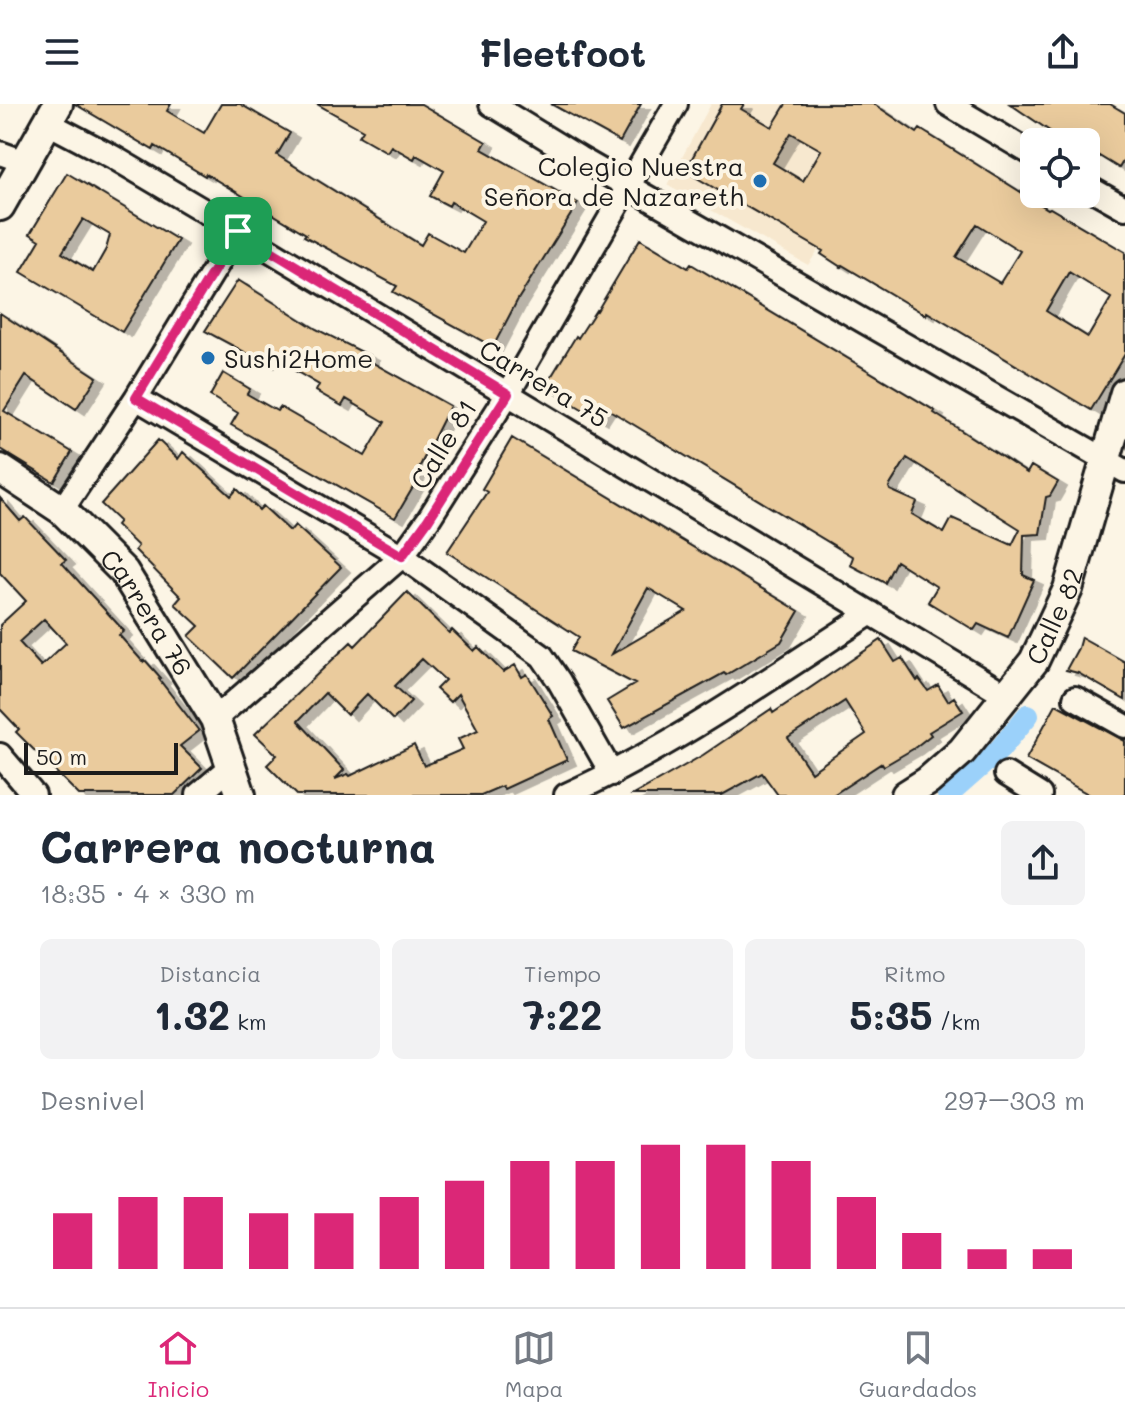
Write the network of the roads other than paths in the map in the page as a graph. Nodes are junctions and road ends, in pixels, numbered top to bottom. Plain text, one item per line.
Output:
1 (491, 104) edge
2 (676, 104) edge
3 (948, 104) edge
4 (53, 113) edge
5 (1020, 147) edge
6 (13, 158) edge
7 (629, 186) junction
8 (1100, 194) edge
9 (0, 206) edge
10 (1125, 208) edge
11 (238, 231) junction
12 (1125, 393) edge
13 (508, 394) junction
14 (136, 398) junction
15 (1114, 465) edge
16 (0, 469) edge
17 (62, 510) junction
18 (402, 556) junction
19 (871, 613) junction
20 (1008, 696) junction
21 (1075, 698) dead end
22 (215, 719) junction
23 (1125, 726) edge
24 (0, 755) edge
25 (231, 767) junction
26 (612, 774) junction
27 (1006, 774) dead end
28 (34, 795) edge
29 (198, 795) edge
30 (241, 795) edge
31 (566, 795) edge
32 (906, 795) edge
33 (1040, 795) edge

1 - 7 street
2 - 7 street, Calle 81
3 - 5 street
4 - 6 street
4 - 11 street, Carrera 75
6 - 9 street
7 - 13 street, Calle 81
7 - 15 street
8 - 10 street
11 - 13 street, Carrera 75
11 - 14 street
12 - 15 street, Calle 82
13 - 18 street, Calle 81
13 - 19 street, Carrera 75
14 - 17 street
14 - 18 street
15 - 20 street, Calle 82
16 - 17 street, Carrera 76
17 - 22 street, Carrera 76
18 - 22 street, Calle 81
18 - 26 street
19 - 20 street, Carrera 75
19 - 26 street
20 - 32 street, Calle 82
21 - 23 street
22 - 25 street, Carrera 76
24 - 28 street
25 - 29 street
25 - 30 street, Carrera 76
26 - 31 street
27 - 33 street

